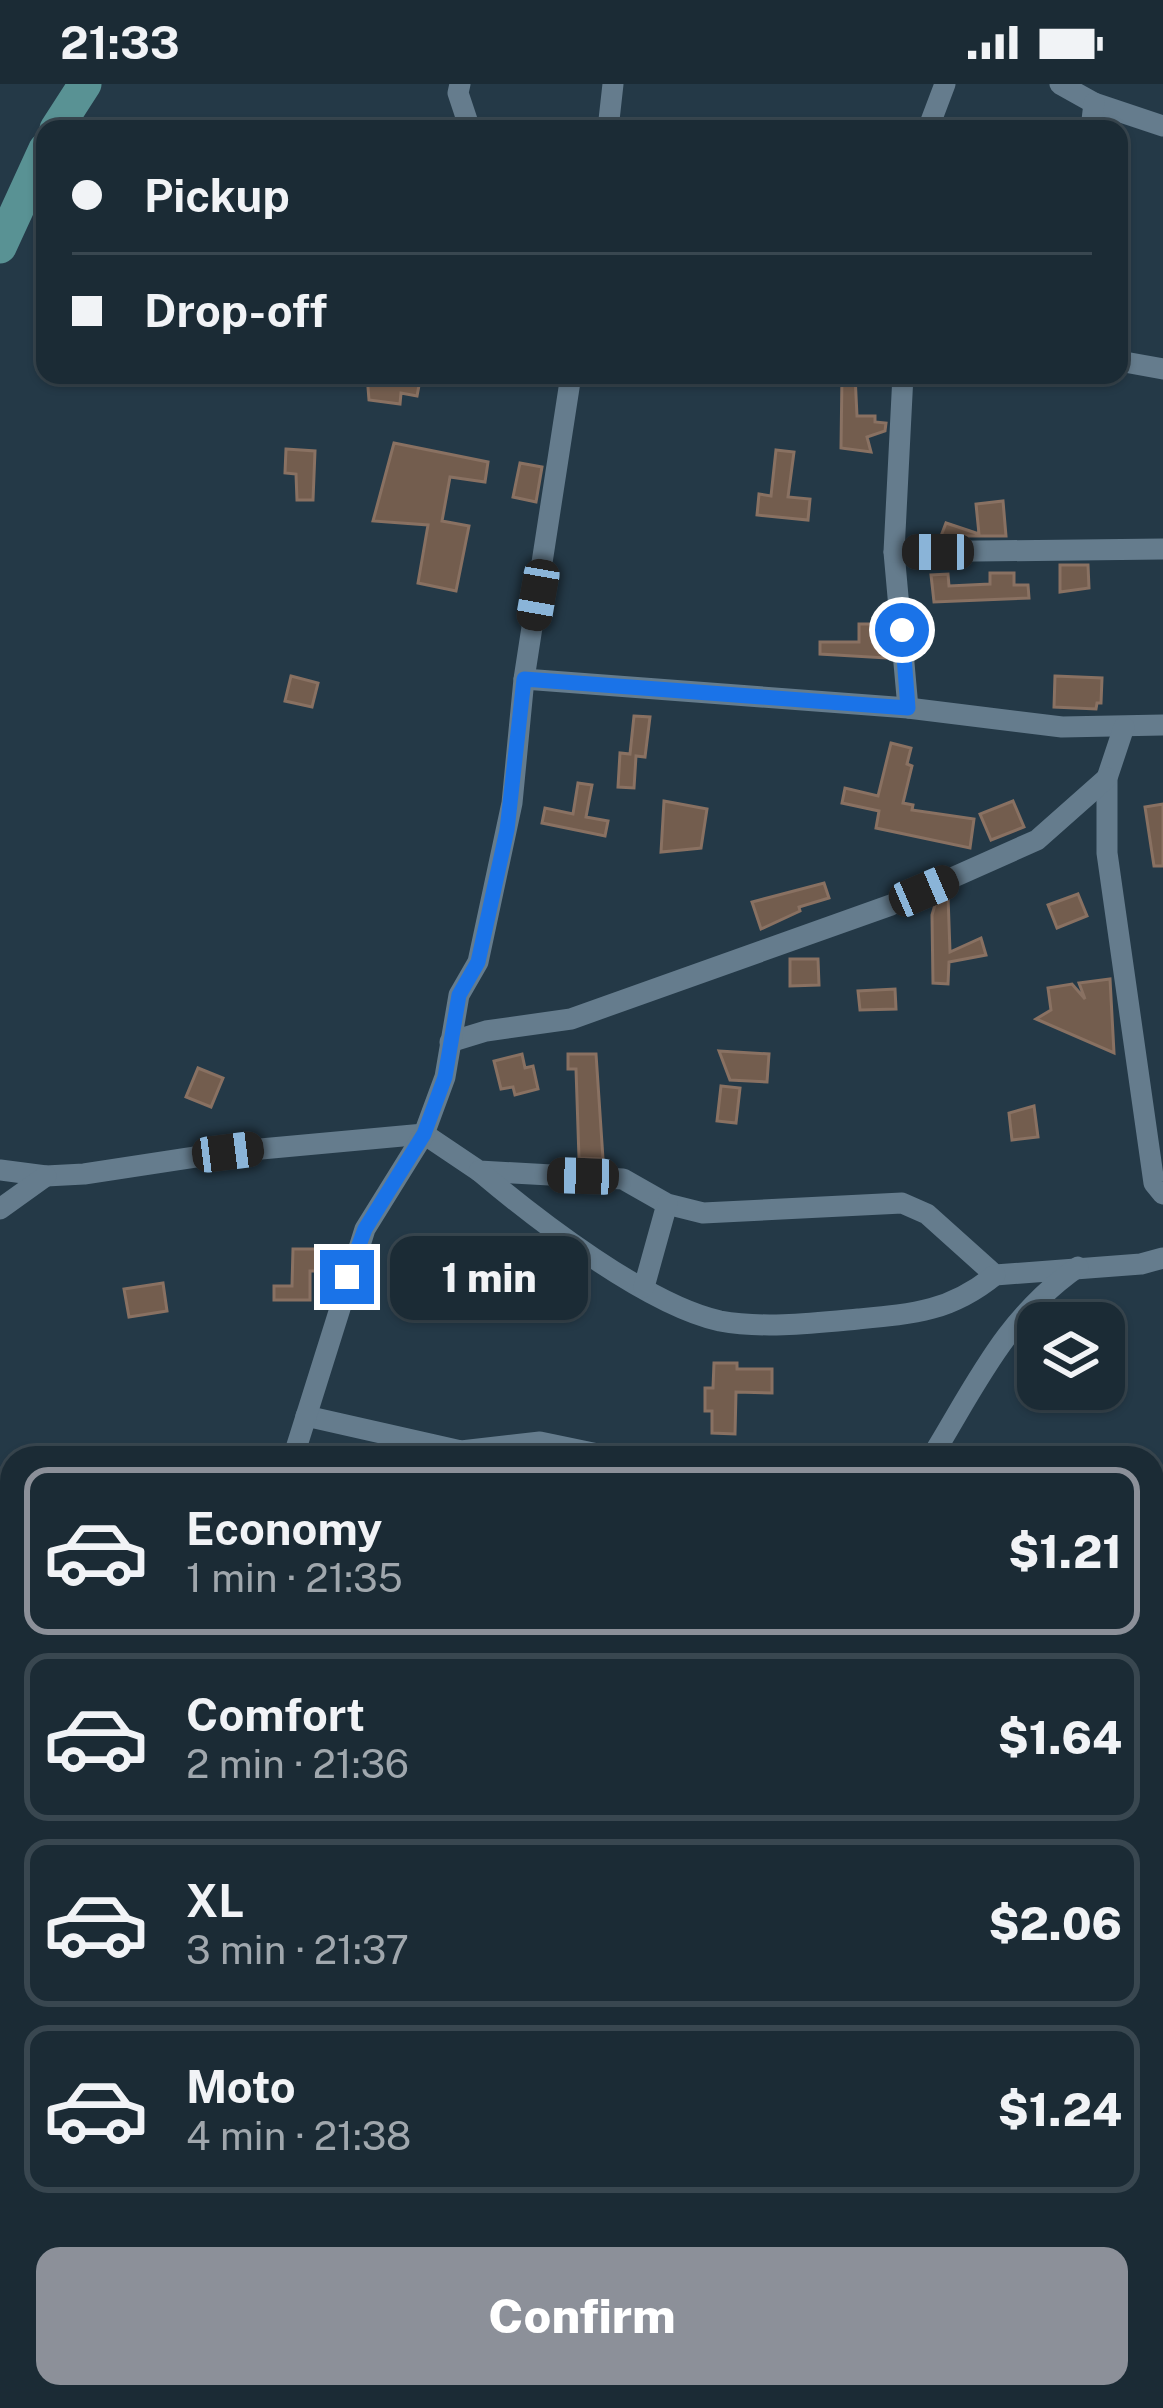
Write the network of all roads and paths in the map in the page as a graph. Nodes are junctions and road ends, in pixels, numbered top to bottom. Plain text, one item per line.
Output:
1 (460, 84) edge
2 (613, 84) edge
3 (945, 84) edge
4 (1060, 84) edge
5 (1094, 103) junction
6 (467, 120) edge
7 (609, 120) edge
8 (931, 120) edge
9 (1092, 120) edge
10 (1163, 126) edge
11 (1128, 363) edge
12 (1163, 369) edge
13 (571, 384) edge
14 (903, 384) edge
15 (1163, 549) edge
16 (894, 552) junction
17 (524, 679) junction
18 (908, 708) junction
19 (1163, 725) edge
20 (1124, 728) junction
21 (1107, 778) junction
22 (450, 1042) junction
23 (424, 1134) junction
24 (0, 1170) edge
25 (479, 1171) junction
26 (46, 1176) junction
27 (1163, 1194) edge
28 (667, 1204) junction
29 (0, 1209) edge
30 (1163, 1258) edge
31 (1078, 1267) junction
32 (995, 1274) junction
33 (644, 1287) junction
34 (306, 1416) junction
35 (296, 1446) edge
36 (443, 1446) edge
37 (500, 1446) edge
38 (558, 1446) edge
39 (938, 1446) edge

1 - 6 street
2 - 7 street
3 - 8 street
4 - 5 street
5 - 9 street
5 - 10 street
11 - 12 street
13 - 17 street
14 - 16 street
15 - 16 street
16 - 18 street
17 - 18 street
17 - 22 street
18 - 20 street
19 - 20 street
20 - 21 street
21 - 22 street
21 - 27 street
22 - 23 street
23 - 25 street
23 - 26 street
23 - 34 street
24 - 26 street
25 - 28 street
25 - 33 street
26 - 29 street
28 - 32 street
28 - 33 street
30 - 31 street
31 - 32 street
31 - 39 street
32 - 33 street
34 - 35 street
34 - 36 street
37 - 38 street

